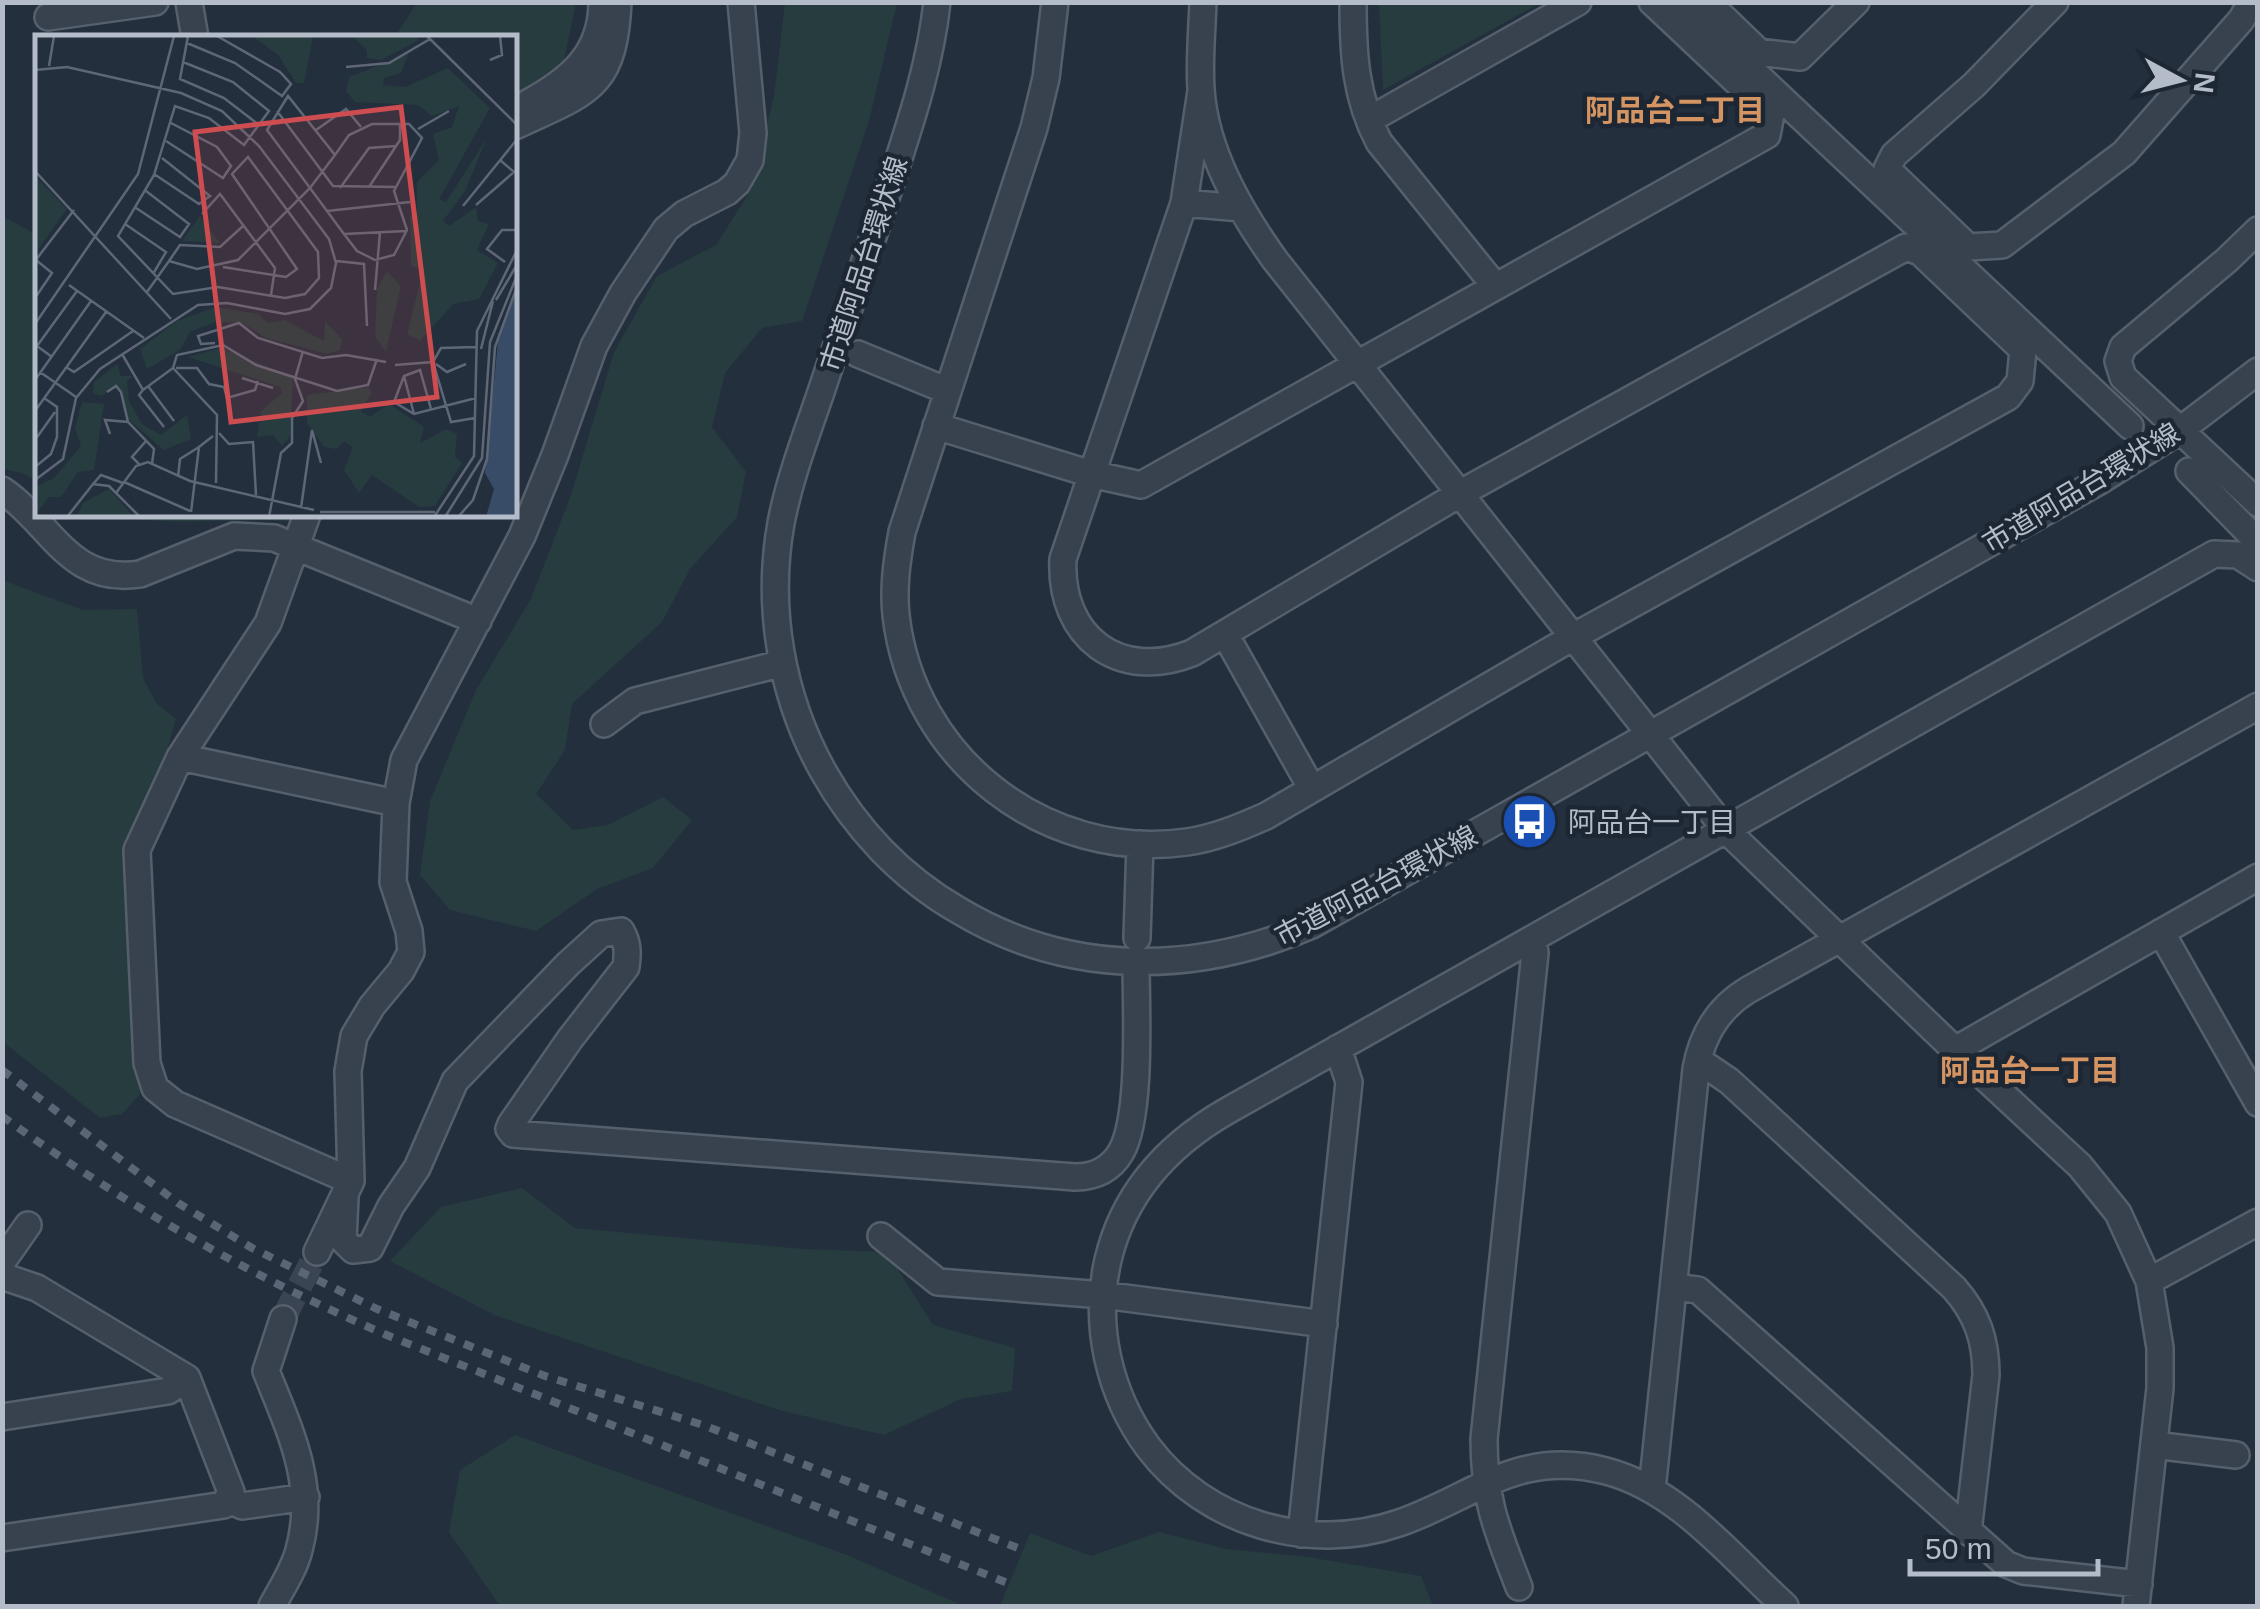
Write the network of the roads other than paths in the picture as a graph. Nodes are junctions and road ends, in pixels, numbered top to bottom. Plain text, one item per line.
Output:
1 (155, 2) edge
2 (190, 2) edge
3 (602, 2) edge
4 (618, 2) edge
5 (741, 2) edge
6 (936, 2) edge
7 (1055, 2) edge
8 (1203, 2) edge
9 (1354, 2) edge
10 (1578, 2) edge
11 (1652, 2) edge
12 (1679, 2) edge
13 (1707, 2) edge
14 (1856, 2) edge
15 (2055, 2) edge
16 (2252, 2) edge
17 (48, 17) dead end
18 (195, 35) edge
19 (1201, 91) junction
20 (518, 108) edge
21 (1368, 120) junction
22 (518, 125) edge
23 (1184, 202) junction
24 (1241, 208) junction
25 (2258, 230) edge
26 (1495, 286) junction
27 (858, 354) dead end
28 (1357, 364) junction
29 (2258, 371) edge
30 (948, 391) junction
31 (936, 426) junction
32 (2130, 426) dead end
33 (2179, 431) junction
34 (2189, 471) dead end
35 (1091, 474) junction
36 (2, 490) edge
37 (1461, 493) junction
38 (2256, 500) edge
39 (305, 518) edge
40 (2258, 542) edge
41 (295, 545) junction
42 (2258, 568) edge
43 (478, 621) junction
44 (1225, 634) junction
45 (1574, 637) junction
46 (783, 663) junction
47 (2258, 706) edge
48 (604, 724) dead end
49 (1650, 735) junction
50 (180, 757) junction
51 (1312, 789) junction
52 (396, 802) junction
53 (1726, 830) junction
54 (1140, 844) junction
55 (2258, 878) edge
56 (2161, 932) junction
57 (1532, 939) junction
58 (1841, 940) junction
59 (1137, 951) junction
60 (1338, 1048) junction
61 (1955, 1050) junction
62 (1698, 1060) junction
63 (2258, 1104) edge
64 (348, 1190) junction
65 (2258, 1222) edge
66 (28, 1225) dead end
67 (881, 1236) dead end
68 (317, 1252) tunnel mouth
69 (2, 1262) edge
70 (2, 1276) edge
71 (2148, 1281) junction
72 (1675, 1287) junction
73 (1103, 1295) junction
74 (283, 1319) tunnel mouth
75 (1324, 1324) junction
76 (188, 1378) junction
77 (2, 1417) edge
78 (2154, 1445) junction
79 (2236, 1455) dead end
80 (1484, 1482) junction
81 (1652, 1490) junction
82 (306, 1497) junction
83 (229, 1500) junction
84 (1968, 1532) junction
85 (1301, 1534) junction
86 (2, 1538) edge
87 (1519, 1587) dead end
88 (2138, 1595) edge
89 (272, 1606) edge
90 (1785, 1606) edge

1 - 17 street
2 - 18 street
3 - 20 street
4 - 22 street
5 - 43 street
6 - 46 street, 市道阿品台環状線
7 - 30 street
8 - 19 street
9 - 21 street
10 - 21 street
11 - 26 street
12 - 32 street
13 - 14 street
15 - 16 street
19 - 23 street
19 - 24 street
21 - 26 street
23 - 24 street
23 - 35 street
24 - 28 street
25 - 33 street
26 - 28 street
27 - 30 street
28 - 35 street
28 - 37 street
29 - 33 street, 市道阿品台環状線
30 - 31 street
31 - 35 street
31 - 54 street
33 - 38 street
33 - 49 street, 市道阿品台環状線
34 - 40 street
35 - 44 street
36 - 41 street
37 - 44 street
37 - 45 street
37 - 45 street
39 - 41 street
41 - 43 street
41 - 50 street
42 - 53 street
43 - 52 street
44 - 51 street
45 - 49 street
45 - 51 street
46 - 48 street
46 - 59 street, 市道阿品台環状線
47 - 58 street
49 - 53 street
49 - 59 street, 市道阿品台環状線
50 - 52 street
50 - 64 street
51 - 54 street
52 - 64 street
53 - 57 street
53 - 58 street
54 - 59 street
55 - 56 street
56 - 61 street
56 - 63 street
57 - 60 street
57 - 80 street
58 - 61 street
58 - 62 street
59 - 64 street
60 - 73 street
60 - 75 street
61 - 71 street
62 - 72 street
62 - 84 street
64 - 68 street
65 - 71 street
66 - 69 street
67 - 73 street
70 - 76 street
71 - 78 street
72 - 81 street
72 - 84 street
73 - 75 street
73 - 85 street
74 - 82 street
75 - 85 street
76 - 77 street
76 - 83 street
78 - 79 street
78 - 88 street
80 - 81 street
80 - 85 street
80 - 87 street
81 - 90 street
82 - 83 street
82 - 89 street
83 - 86 street
84 - 88 street

